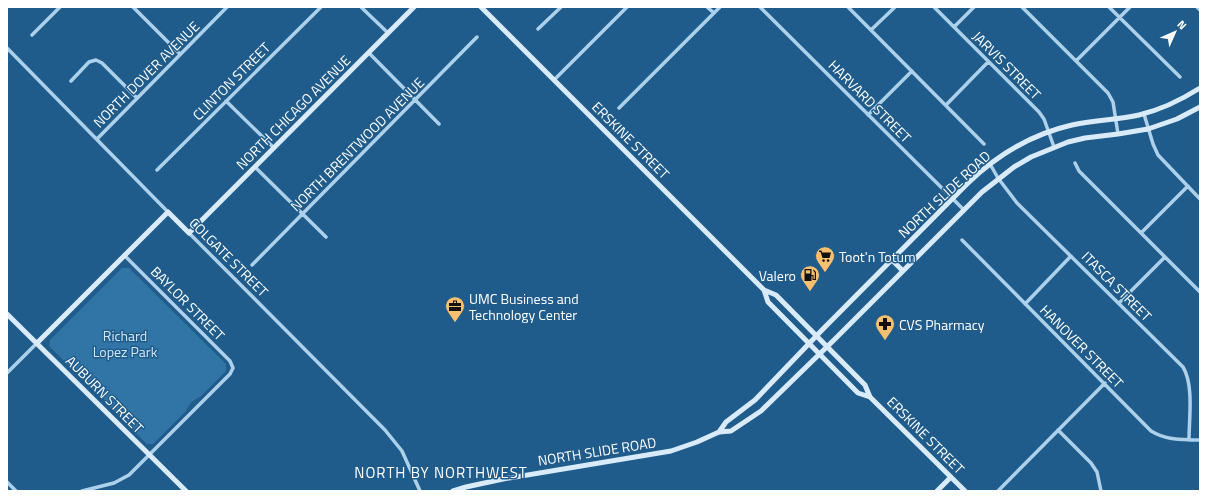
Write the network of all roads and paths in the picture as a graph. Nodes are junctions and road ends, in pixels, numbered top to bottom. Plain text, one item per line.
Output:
1 (60, 7) edge
2 (133, 7) edge
3 (220, 7) edge
4 (227, 7) edge
5 (321, 7) edge
6 (361, 7) edge
7 (414, 7) edge
8 (481, 7) edge
9 (561, 7) edge
10 (627, 7) edge
11 (707, 7) edge
12 (720, 7) edge
13 (760, 7) edge
14 (848, 7) edge
15 (895, 7) edge
16 (934, 7) edge
17 (974, 7) edge
18 (1022, 7) edge
19 (1109, 7) edge
20 (1130, 7) edge
21 (224, 10) junction
22 (714, 14) junction
23 (1119, 17) junction
24 (954, 27) junction
25 (538, 29) dead end
26 (871, 30) junction
27 (388, 33) junction
28 (32, 35) dead end
29 (477, 38) dead end
30 (7, 48) edge
31 (369, 53) junction
32 (180, 54) junction
33 (1076, 61) junction
34 (988, 62) junction
35 (912, 71) junction
36 (1180, 77) dead end
37 (554, 80) junction
38 (71, 81) dead end
39 (1200, 88) edge
40 (137, 98) junction
41 (416, 100) junction
42 (226, 101) junction
43 (946, 105) junction
44 (1200, 107) edge
45 (619, 108) dead end
46 (1144, 114) junction
47 (868, 115) junction
48 (1116, 119) junction
49 (439, 124) dead end
50 (1148, 129) junction
51 (1049, 132) junction
52 (1118, 134) junction
53 (97, 139) junction
54 (984, 144) dead end
55 (1054, 147) junction
56 (274, 148) junction
57 (1075, 163) dead end
58 (990, 164) junction
59 (255, 167) junction
60 (157, 170) dead end
61 (998, 178) junction
62 (1188, 186) junction
63 (953, 199) junction
64 (1200, 199) edge
65 (964, 210) junction
66 (168, 212) junction
67 (303, 214) junction
68 (188, 233) junction
69 (1141, 233) junction
70 (326, 237) dead end
71 (962, 240) dead end
72 (124, 255) junction
73 (1071, 256) junction
74 (1165, 257) junction
75 (892, 260) junction
76 (252, 265) dead end
77 (904, 271) junction
78 (764, 290) junction
79 (1200, 292) edge
80 (1118, 303) junction
81 (1025, 304) junction
82 (7, 314) edge
83 (816, 336) junction
84 (37, 343) junction
85 (810, 344) junction
86 (828, 347) junction
87 (820, 354) junction
88 (7, 373) edge
89 (1104, 384) junction
90 (870, 396) junction
91 (1058, 430) junction
92 (720, 432) junction
93 (1189, 440) junction
94 (1200, 440) edge
95 (150, 455) junction
96 (951, 477) junction
97 (7, 482) edge
98 (16, 491) edge
99 (82, 491) edge
100 (186, 491) edge
101 (420, 491) edge
102 (453, 491) edge
103 (937, 491) edge
104 (965, 491) edge
105 (998, 491) edge
106 (1101, 491) edge

1 - 28 street
2 - 32 street
3 - 21 street
4 - 21 street, NORTH DOVER AVENUE
5 - 42 street, CLINTON STREET
6 - 27 street
7 - 27 main road, NORTH CHICAGO AVENUE
8 - 37 main road, ERSKINE STREET
9 - 25 street
10 - 37 street
11 - 22 street
12 - 22 street
13 - 47 street, HARVARD STREET
14 - 26 street
15 - 26 street
16 - 24 street, JARVIS STREET
17 - 24 street
18 - 33 street
19 - 23 street
20 - 23 street
21 - 32 street, NORTH DOVER AVENUE
22 - 45 street
23 - 33 street
23 - 36 street
24 - 34 street, JARVIS STREET
26 - 35 street
27 - 31 main road, NORTH CHICAGO AVENUE
29 - 41 street, NORTH BRENTWOOD AVENUE
30 - 53 street, COLGATE STREET
31 - 41 street
31 - 56 main road, NORTH CHICAGO AVENUE
32 - 40 street, NORTH DOVER AVENUE
33 - 48 street
34 - 43 street
34 - 51 street, JARVIS STREET
35 - 43 street
35 - 47 street
37 - 78 main road, ERSKINE STREET
38 - 40 street
39 - 46 main road, NORTH SLIDE ROAD
40 - 53 street, NORTH DOVER AVENUE
41 - 49 street
41 - 67 street, NORTH BRENTWOOD AVENUE
42 - 56 street
42 - 60 street, CLINTON STREET
43 - 54 street
44 - 50 main road, NORTH SLIDE ROAD
46 - 48 main road, NORTH SLIDE ROAD
46 - 50 street
47 - 63 street, HARVARD STREET
48 - 51 main road, NORTH SLIDE ROAD
48 - 52 street
50 - 52 main road, NORTH SLIDE ROAD
50 - 62 street
51 - 55 street, JARVIS STREET
51 - 58 main road, NORTH SLIDE ROAD
52 - 55 main road, NORTH SLIDE ROAD
53 - 66 street, COLGATE STREET
55 - 61 main road, NORTH SLIDE ROAD
56 - 59 main road, NORTH CHICAGO AVENUE
57 - 69 street
58 - 61 street, ITASCA STREET
58 - 63 main road, NORTH SLIDE ROAD
59 - 67 street
59 - 68 main road, NORTH CHICAGO AVENUE
61 - 65 main road, NORTH SLIDE ROAD
61 - 73 street, ITASCA STREET
62 - 64 street
62 - 69 street
63 - 65 street, HARVARD STREET
63 - 75 main road, NORTH SLIDE ROAD
65 - 77 main road, NORTH SLIDE ROAD
66 - 68 main road, COLGATE STREET
66 - 72 main road
67 - 70 street
67 - 76 street, NORTH BRENTWOOD AVENUE
68 - 101 street, COLGATE STREET
69 - 74 street
71 - 81 street, HANOVER STREET
72 - 84 main road
72 - 95 street, BAYLOR STREET
73 - 80 street, ITASCA STREET
73 - 81 street
74 - 79 street
74 - 80 street
75 - 77 main road
75 - 83 main road, NORTH SLIDE ROAD
77 - 86 main road, NORTH SLIDE ROAD
78 - 83 main road, ERSKINE STREET
78 - 85 main road, ERSKINE STREET
80 - 93 street, ITASCA STREET
81 - 89 street, HANOVER STREET
82 - 84 main road, AUBURN STREET
83 - 85 main road, NORTH SLIDE ROAD
83 - 86 main road, ERSKINE STREET
84 - 88 street
84 - 95 main road, AUBURN STREET
85 - 87 main road, ERSKINE STREET
85 - 92 main road, NORTH SLIDE ROAD
86 - 87 main road, NORTH SLIDE ROAD
86 - 90 main road, ERSKINE STREET
87 - 90 main road, ERSKINE STREET
87 - 92 main road, NORTH SLIDE ROAD
89 - 91 street
89 - 93 street, HANOVER STREET
90 - 96 main road, ERSKINE STREET
91 - 105 street
91 - 106 street
92 - 102 main road, NORTH SLIDE ROAD
93 - 94 street, HANOVER STREET
95 - 99 street
95 - 100 main road, AUBURN STREET
96 - 103 main road
96 - 104 main road, ERSKINE STREET
97 - 98 street

